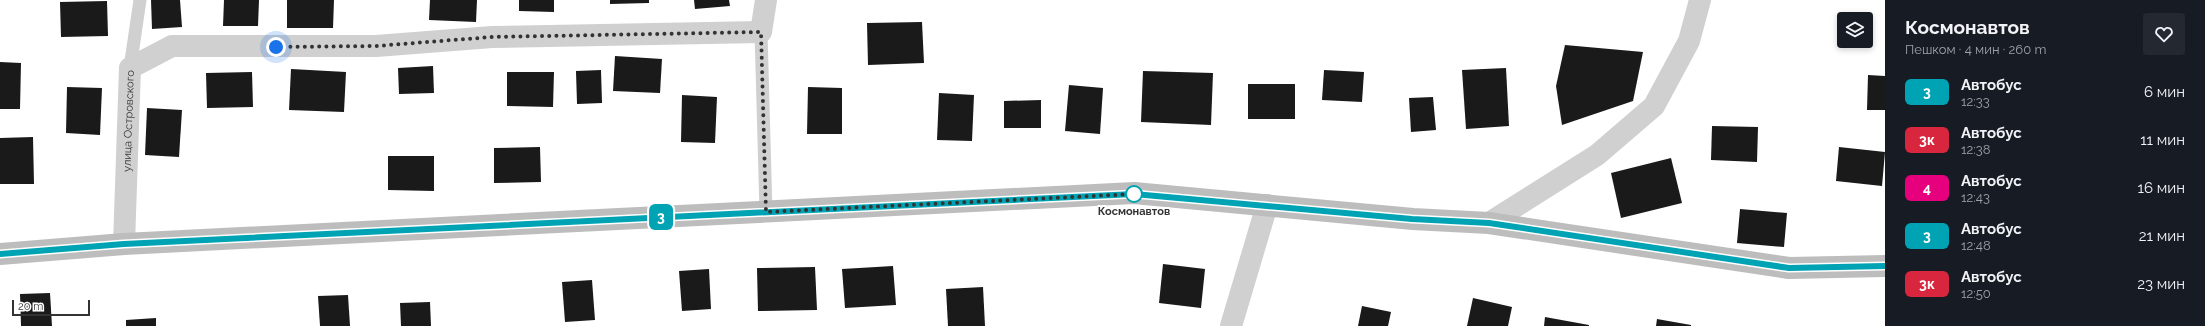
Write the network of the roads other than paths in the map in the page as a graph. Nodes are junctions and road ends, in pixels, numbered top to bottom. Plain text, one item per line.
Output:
1 (140, 0) edge
2 (766, 0) edge
3 (1700, 0) edge
4 (761, 32) junction
5 (130, 68) junction
6 (1267, 205) junction
7 (766, 212) junction
8 (1489, 223) junction
9 (124, 244) junction
10 (0, 254) edge
11 (1885, 266) edge
12 (1231, 326) edge

1 - 5 lane
2 - 4 street
3 - 8 street
4 - 5 street, улица Островского
4 - 7 lane
5 - 9 street, улица Островского
6 - 7 street
6 - 8 street
6 - 12 street
7 - 9 street
8 - 11 street
9 - 10 street

